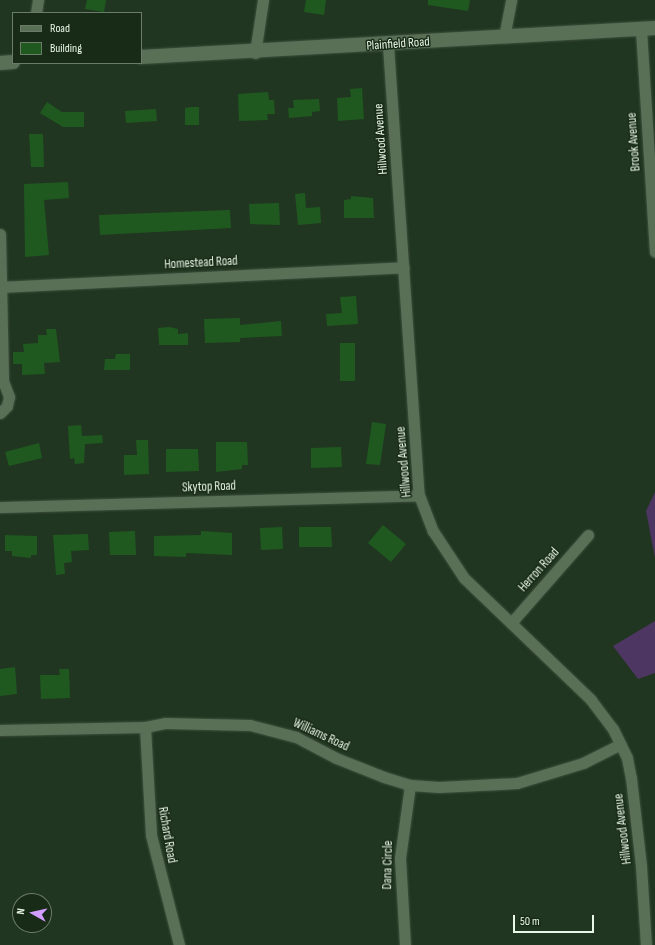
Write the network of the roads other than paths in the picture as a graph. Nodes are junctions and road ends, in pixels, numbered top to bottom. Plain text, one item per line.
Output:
1 (38, 0) edge
2 (263, 0) edge
3 (511, 0) edge
4 (36, 12) edge
5 (648, 29) edge
6 (504, 38) junction
7 (388, 44) junction
8 (255, 53) junction
9 (142, 57) edge
10 (12, 62) edge
11 (0, 63) edge
12 (0, 234) edge
13 (655, 252) edge
14 (404, 267) junction
15 (0, 287) edge
16 (0, 413) edge
17 (419, 495) junction
18 (0, 507) edge
19 (588, 536) dead end
20 (511, 623) junction
21 (145, 727) junction
22 (0, 730) edge
23 (620, 744) junction
24 (410, 785) junction
25 (179, 945) edge
26 (405, 945) edge
27 (646, 945) edge

1 - 4 street
2 - 8 street
3 - 6 street
5 - 6 street, Plainfield Road
5 - 13 street, Brook Avenue
6 - 7 street, Plainfield Road
7 - 8 street, Plainfield Road
7 - 14 street, Hillwood Avenue
8 - 9 street, Plainfield Road
10 - 11 street
12 - 15 street
14 - 15 street, Homestead Road
14 - 17 street, Hillwood Avenue
15 - 16 street
17 - 18 street, Skytop Road
17 - 20 street, Hillwood Avenue
19 - 20 street, Herron Road
20 - 23 street, Hillwood Avenue
21 - 22 street, Williams Road
21 - 24 street, Williams Road
21 - 25 street, Richard Road
23 - 24 street, Williams Road
23 - 27 street, Hillwood Avenue
24 - 26 street, Dana Circle

